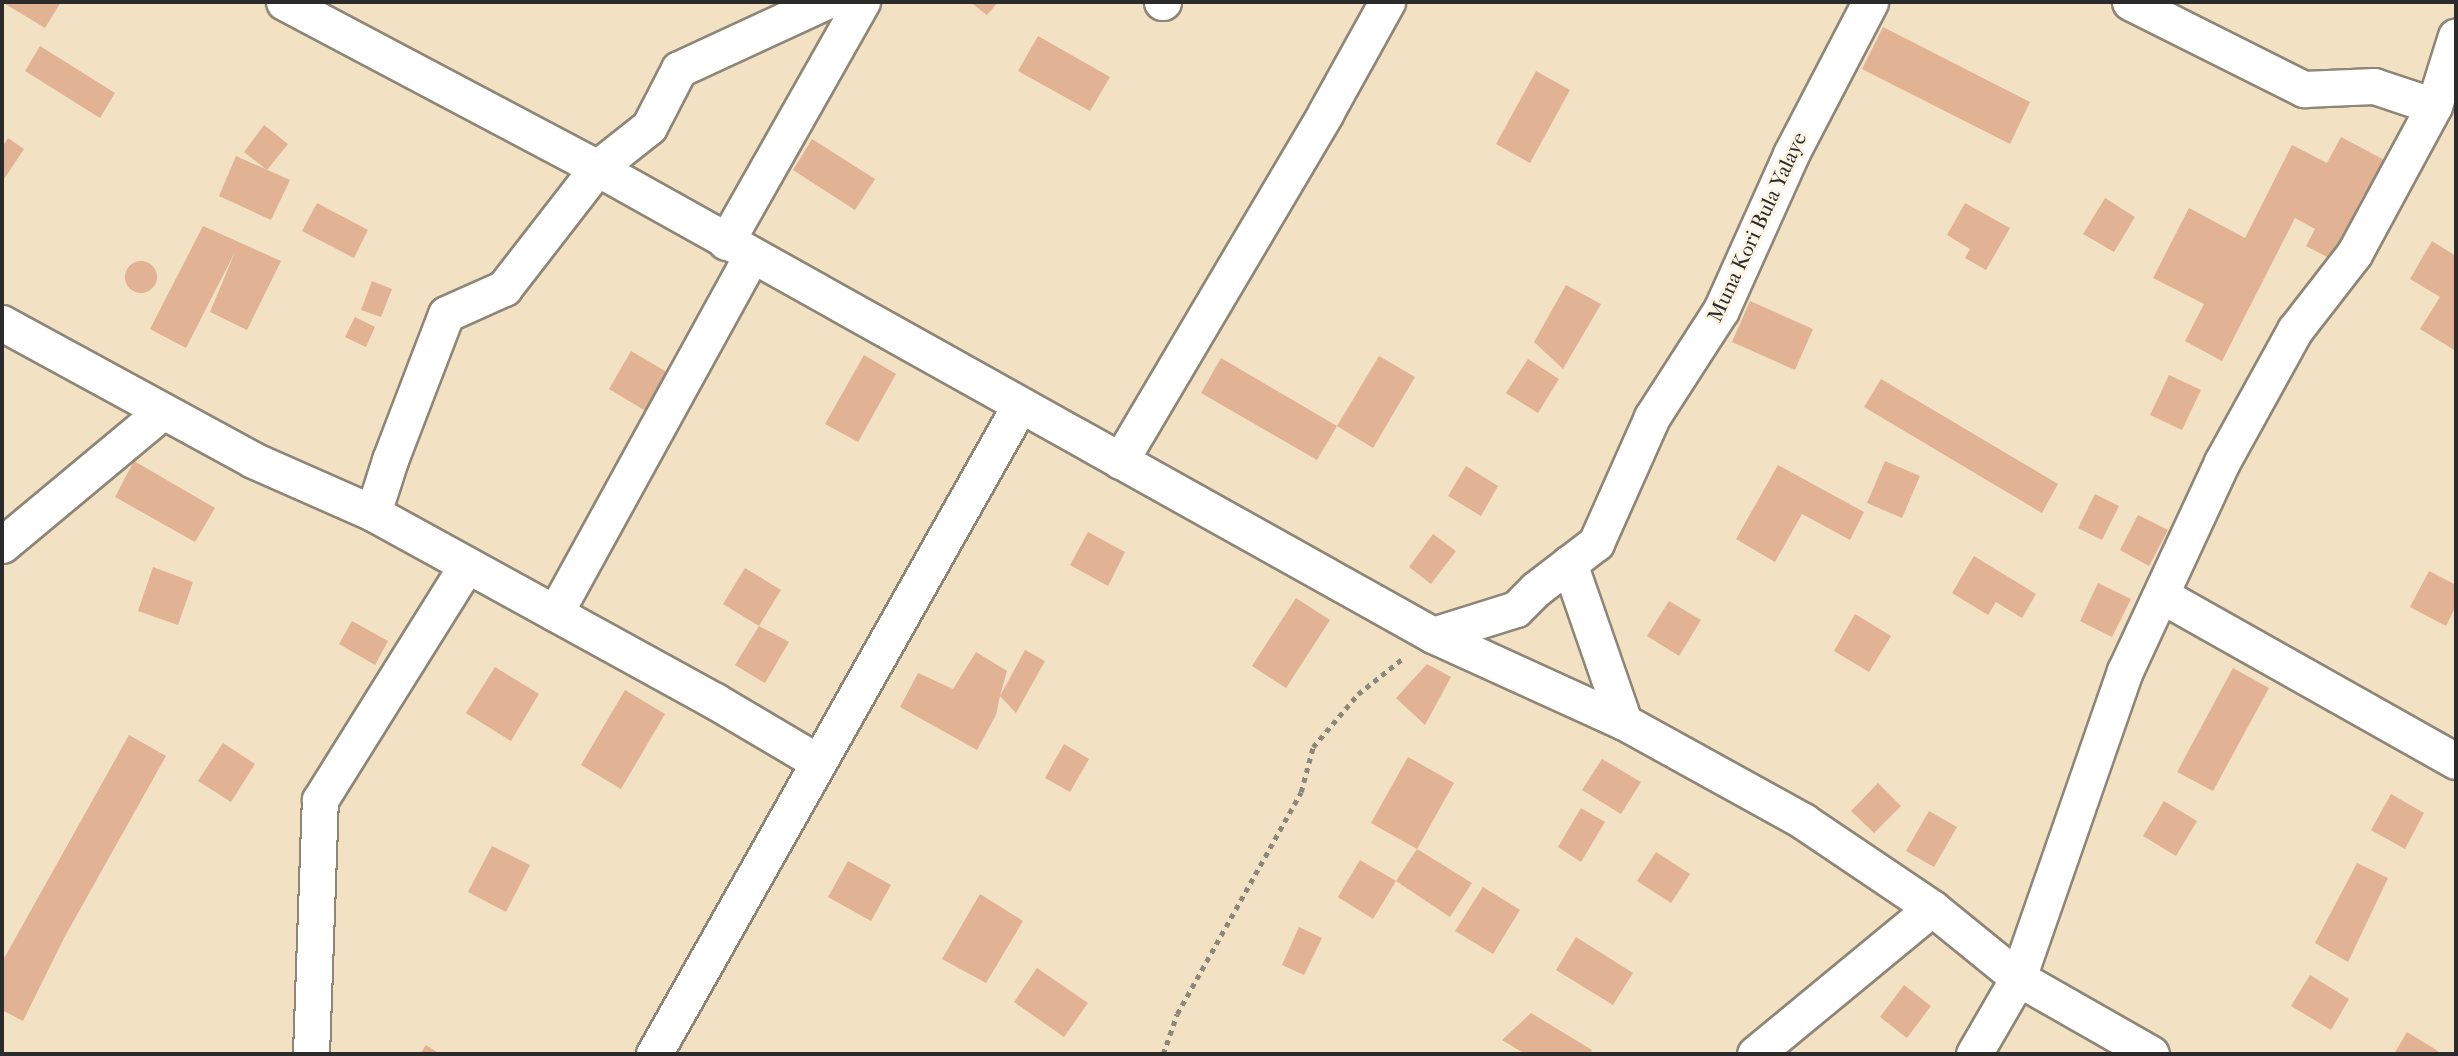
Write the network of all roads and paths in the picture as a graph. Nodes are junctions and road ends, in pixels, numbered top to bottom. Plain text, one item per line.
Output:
1 (284, 2) edge
2 (824, 2) edge
3 (862, 2) edge
4 (1387, 2) edge
5 (1870, 2) edge
6 (2130, 2) edge
7 (2456, 36) edge
8 (2434, 106) junction
9 (597, 168) junction
10 (738, 249) junction
11 (2, 323) edge
12 (1020, 405) junction
13 (163, 411) junction
14 (1120, 461) junction
15 (373, 513) junction
16 (2, 545) edge
17 (1569, 563) junction
18 (467, 565) junction
19 (2161, 595) junction
20 (555, 613) junction
21 (1433, 635) junction
22 (1624, 722) junction
23 (2456, 761) edge
24 (818, 762) junction
25 (1931, 908) junction
26 (2018, 978) junction
27 (311, 1054) edge
28 (654, 1054) edge
29 (1163, 1054) edge
30 (1755, 1054) edge
31 (1974, 1054) edge
32 (2151, 1054) edge

1 - 9 street
2 - 9 street
3 - 10 street
4 - 14 street
5 - 17 street, Muna Kori Bula Yalaye
6 - 8 street
7 - 8 street
8 - 19 street
9 - 10 street
9 - 15 street
10 - 12 street
10 - 20 street
11 - 13 street
12 - 14 street
12 - 24 street
13 - 15 street
13 - 16 street
14 - 21 street
15 - 18 street
17 - 21 street, Muna Kori Bula Yalaye
17 - 22 street
18 - 20 street
18 - 27 street
19 - 23 street
19 - 26 street
20 - 24 street
21 - 22 street
21 - 29 path
22 - 25 street
24 - 28 street
25 - 26 street
25 - 30 street
26 - 31 street
26 - 32 street

